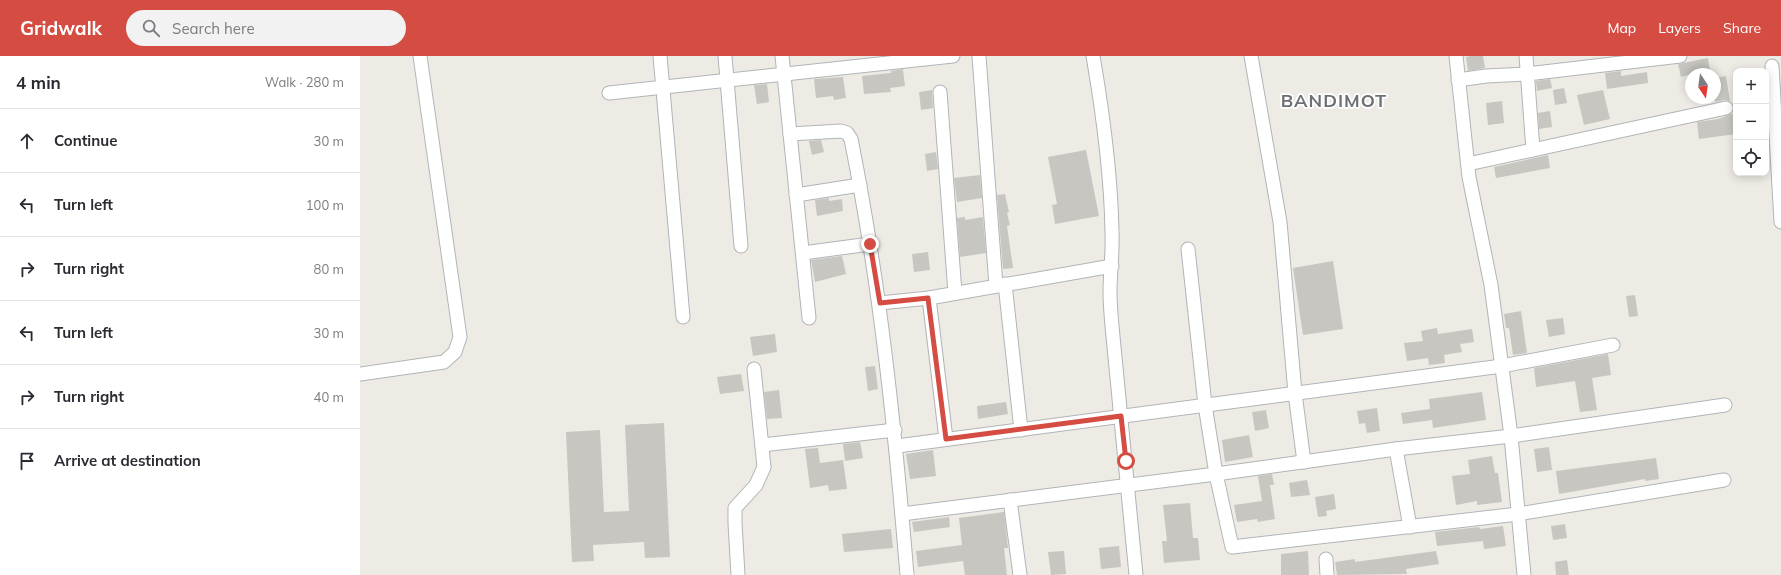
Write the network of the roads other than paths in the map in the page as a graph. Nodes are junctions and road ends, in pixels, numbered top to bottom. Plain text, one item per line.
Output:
1 (420, 56) edge
2 (660, 56) edge
3 (725, 56) edge
4 (782, 56) edge
5 (953, 56) edge
6 (979, 56) edge
7 (1093, 56) edge
8 (1251, 56) edge
9 (1456, 56) edge
10 (1526, 56) edge
11 (1680, 56) edge
12 (922, 57) edge
13 (840, 62) edge
14 (1772, 66) dead end
15 (784, 74) junction
16 (1527, 74) junction
17 (727, 80) junction
18 (1458, 80) junction
19 (663, 87) junction
20 (940, 92) dead end
21 (609, 93) dead end
22 (1726, 108) dead end
23 (790, 134) junction
24 (1533, 150) junction
25 (1468, 164) junction
26 (860, 185) junction
27 (796, 195) junction
28 (1781, 222) edge
29 (870, 244) junction
30 (741, 246) dead end
31 (1188, 249) dead end
32 (802, 253) junction
33 (1112, 266) junction
34 (1000, 285) junction
35 (955, 293) junction
36 (928, 298) junction
37 (880, 303) junction
38 (683, 317) dead end
39 (809, 318) dead end
40 (1613, 345) dead end
41 (1502, 366) junction
42 (754, 369) dead end
43 (360, 374) edge
44 (1295, 393) junction
45 (1205, 405) junction
46 (1724, 405) dead end
47 (1121, 416) junction
48 (895, 430) junction
49 (1021, 430) junction
50 (1511, 436) junction
51 (946, 439) junction
52 (762, 445) junction
53 (897, 446) junction
54 (1396, 449) junction
55 (1304, 462) junction
56 (1216, 474) junction
57 (1724, 480) dead end
58 (1128, 485) junction
59 (1010, 500) junction
60 (902, 514) junction
61 (1518, 514) junction
62 (1410, 527) junction
63 (1326, 559) dead end
64 (738, 575) edge
65 (907, 575) edge
66 (1020, 575) edge
67 (1136, 575) edge
68 (1327, 575) edge
69 (1524, 575) edge

1 - 43 street
2 - 19 street
3 - 17 street
4 - 15 street
5 - 12 street
6 - 34 street
7 - 33 street
8 - 44 street
9 - 18 street
10 - 16 street
11 - 16 street
12 - 13 street
13 - 15 street
14 - 28 street
15 - 17 street
15 - 23 street
16 - 18 street
16 - 24 street
17 - 19 street
17 - 30 street
18 - 25 street
19 - 21 street
19 - 38 street
20 - 35 street
22 - 24 street
23 - 26 street
23 - 27 street
24 - 25 street
25 - 41 street
26 - 27 street
26 - 29 street
27 - 32 street
29 - 32 street
29 - 37 street
31 - 45 street
32 - 39 street
33 - 34 street
33 - 47 street
34 - 35 street
34 - 49 street
35 - 36 street
36 - 37 street
36 - 51 street
37 - 48 street
40 - 41 street
41 - 44 street
41 - 50 street
42 - 52 street
44 - 45 street
44 - 55 street
45 - 47 street
45 - 56 street
46 - 50 street
47 - 49 street
47 - 58 street
48 - 52 street
48 - 53 street
49 - 51 street
50 - 54 street
50 - 61 street
51 - 53 street
52 - 64 street
53 - 60 street
54 - 55 street
54 - 62 street
55 - 56 street
56 - 58 street
56 - 62 street
57 - 61 street
58 - 59 street
58 - 67 street
59 - 60 street
59 - 66 street
60 - 65 street
61 - 62 street
61 - 69 street
63 - 68 street

